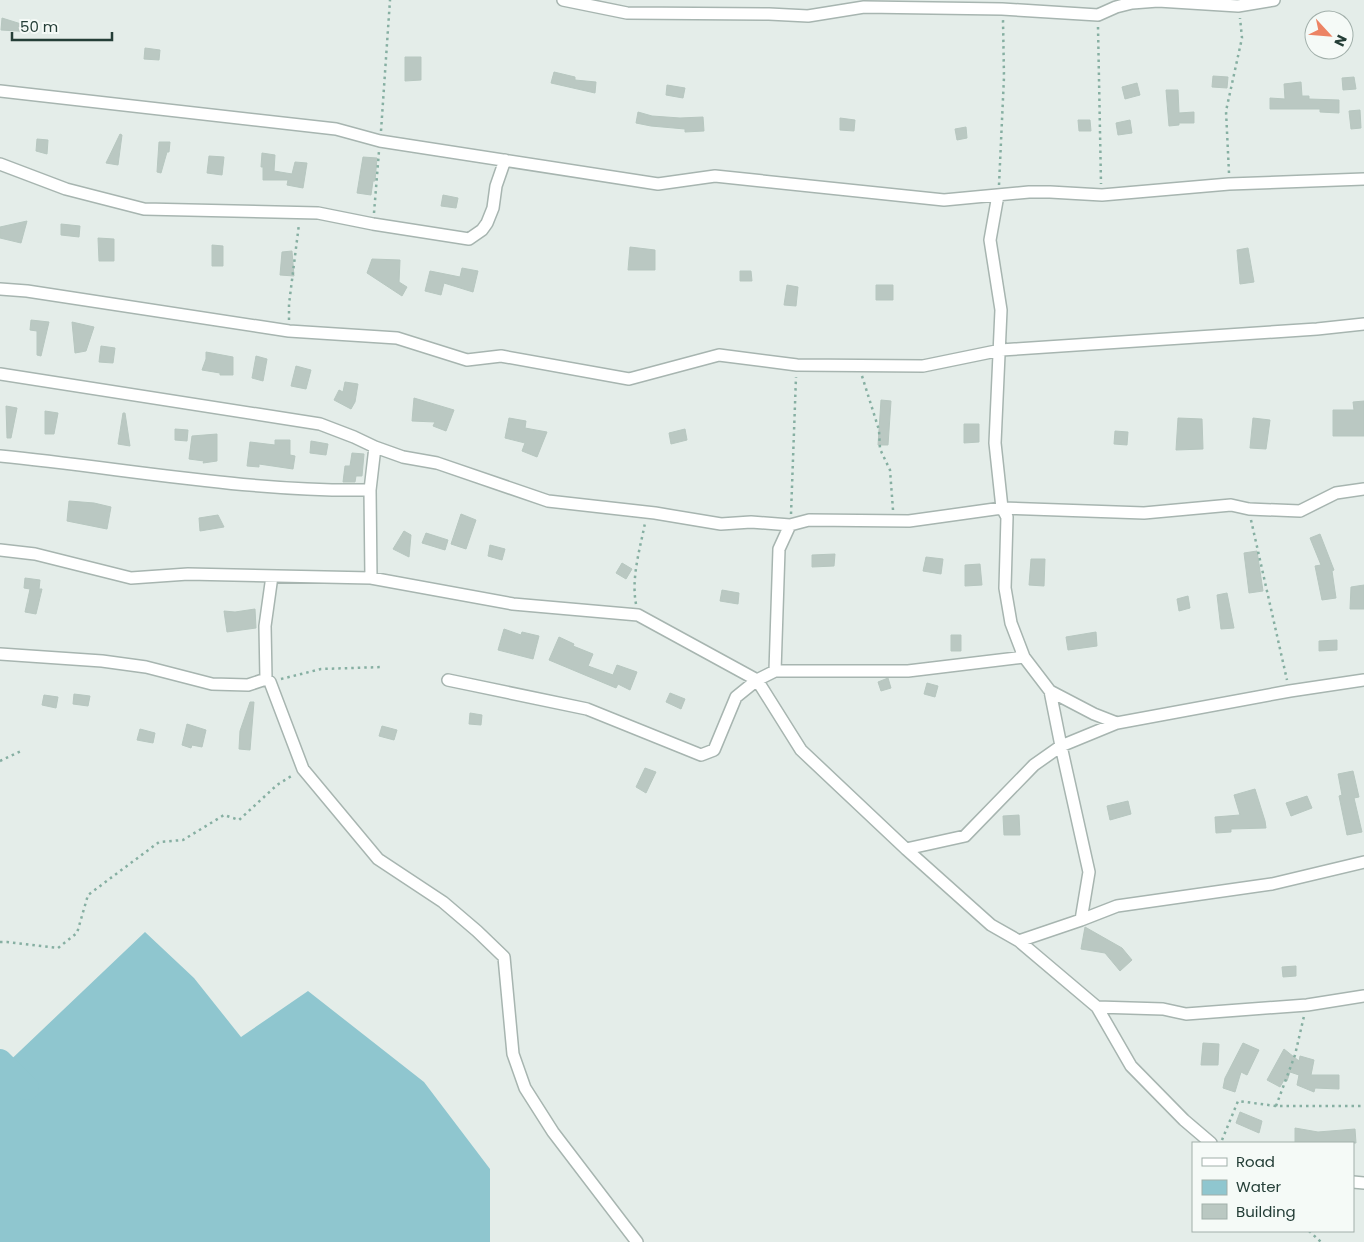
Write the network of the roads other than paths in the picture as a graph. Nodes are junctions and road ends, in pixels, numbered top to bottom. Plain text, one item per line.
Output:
1 (563, 0) edge
2 (1274, 0) edge
3 (0, 91) edge
4 (505, 160) junction
5 (0, 164) edge
6 (1364, 179) edge
7 (998, 195) junction
8 (0, 289) edge
9 (1364, 324) edge
10 (1001, 350) junction
11 (0, 374) edge
12 (375, 447) junction
13 (0, 456) edge
14 (1364, 489) edge
15 (370, 490) junction
16 (1002, 508) junction
17 (790, 525) junction
18 (0, 550) edge
19 (272, 576) junction
20 (371, 578) junction
21 (0, 654) edge
22 (1024, 658) junction
23 (775, 671) junction
24 (268, 680) junction
25 (448, 680) dead end
26 (757, 680) junction
27 (1364, 680) edge
28 (1050, 691) junction
29 (1117, 723) junction
30 (1061, 746) junction
31 (906, 849) junction
32 (1364, 862) edge
33 (1081, 920) junction
34 (1019, 941) junction
35 (1364, 996) edge
36 (1098, 1007) junction
37 (1210, 1142) edge
38 (637, 1242) edge

1 - 2 street
3 - 4 street
4 - 5 street
4 - 7 street
6 - 7 street
7 - 10 street
8 - 10 street
9 - 10 street
10 - 16 street
11 - 12 street
12 - 15 street
12 - 17 street
13 - 15 street
14 - 16 street
15 - 20 street
16 - 17 street
16 - 22 street
17 - 23 street
18 - 19 street
19 - 20 street
19 - 24 street
20 - 26 street
21 - 24 street
22 - 23 street
22 - 28 street
23 - 26 street
24 - 38 street
25 - 26 street
26 - 31 street
27 - 29 street
28 - 29 street
28 - 30 street
29 - 30 street
30 - 31 street
30 - 33 street
31 - 34 street
32 - 33 street
33 - 34 street
34 - 36 street
35 - 36 street
36 - 37 street

